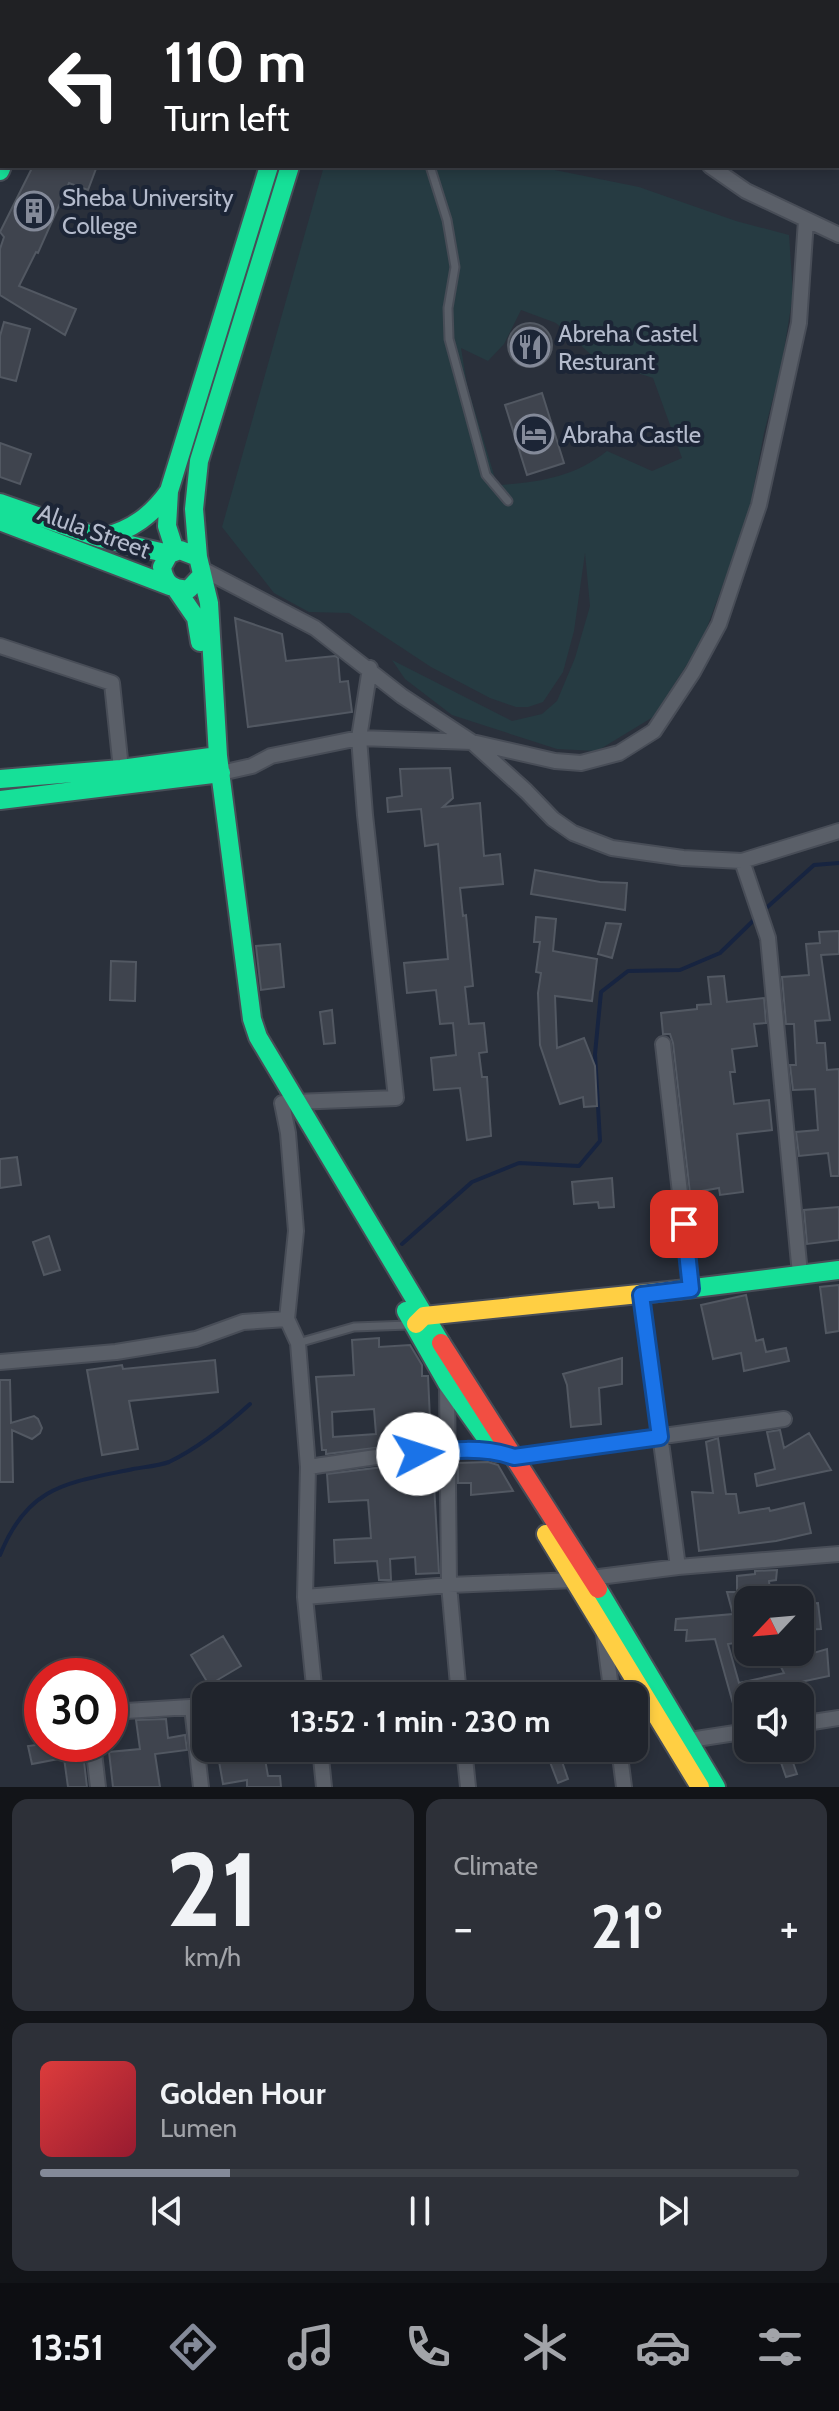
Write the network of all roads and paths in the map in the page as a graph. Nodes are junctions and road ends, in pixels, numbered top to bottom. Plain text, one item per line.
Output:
1 (268, 168) edge
2 (289, 168) edge
3 (431, 168) edge
4 (713, 168) edge
5 (806, 220) junction
6 (252, 224) junction
7 (270, 232) junction
8 (839, 235) edge
9 (169, 491) junction
10 (508, 501) dead end
11 (0, 503) edge
12 (0, 521) edge
13 (100, 538) junction
14 (172, 552) junction
15 (200, 567) junction
16 (173, 588) junction
17 (1, 646) edge
18 (370, 668) junction
19 (359, 738) junction
20 (472, 742) junction
21 (214, 766) junction
22 (121, 769) junction
23 (0, 779) edge
24 (0, 800) edge
25 (839, 831) edge
26 (742, 861) junction
27 (663, 1044) dead end
28 (289, 1102) junction
29 (839, 1270) edge
30 (800, 1274) junction
31 (691, 1289) junction
32 (641, 1295) junction
33 (287, 1319) junction
34 (419, 1321) junction
35 (298, 1343) junction
36 (0, 1362) edge
37 (447, 1383) junction
38 (784, 1419) dead end
39 (660, 1437) junction
40 (446, 1450) junction
41 (495, 1450) junction
42 (514, 1457) junction
43 (308, 1467) junction
44 (839, 1555) edge
45 (678, 1567) junction
46 (583, 1579) junction
47 (449, 1585) junction
48 (305, 1597) junction
49 (603, 1626) junction
50 (314, 1682) edge
51 (458, 1682) edge
52 (610, 1682) edge
53 (192, 1706) edge
54 (128, 1711) edge
55 (839, 1718) edge
56 (814, 1722) edge
57 (734, 1733) edge
58 (690, 1740) junction
59 (95, 1762) edge
60 (200, 1762) edge
61 (321, 1762) edge
62 (465, 1762) edge
63 (621, 1762) edge
64 (98, 1787) edge
65 (201, 1787) edge
66 (324, 1787) edge
67 (468, 1787) edge
68 (624, 1787) edge
69 (700, 1787) edge
70 (716, 1787) edge

1 - 6 main road
2 - 7 main road
3 - 10 lane
4 - 5 street
5 - 8 street
5 - 20 street
6 - 7 main road
6 - 9 main road
7 - 15 main road
9 - 13 main road
9 - 14 main road
11 - 13 main road, Alula Street
12 - 16 main road, Alula Street
13 - 14 main road, Alula Street
14 - 15 main road
14 - 16 main road
15 - 16 main road
15 - 18 street
15 - 21 main road
16 - 21 main road
17 - 22 street
18 - 19 street
18 - 20 street
19 - 20 street
19 - 21 street
19 - 28 street
20 - 26 street
21 - 22 main road
21 - 24 main road
21 - 28 main road
22 - 23 main road
25 - 26 street
26 - 30 street
27 - 31 street
28 - 33 street
28 - 34 main road
29 - 30 main road
30 - 31 main road
31 - 32 main road
32 - 34 main road
32 - 39 street
33 - 35 street
33 - 36 street
34 - 35 lane
34 - 37 main road
34 - 42 main road
35 - 43 street
37 - 40 street
37 - 41 main road
38 - 39 street
39 - 42 street
39 - 45 street
40 - 41 street
40 - 43 street
40 - 47 street
41 - 42 street
41 - 46 main road
42 - 46 main road
43 - 48 street
44 - 45 street
45 - 46 street
46 - 47 street
46 - 49 main road
46 - 58 main road
47 - 48 street
47 - 51 street
48 - 50 street
49 - 52 street
49 - 69 main road
53 - 54 street
55 - 56 street
57 - 58 street
58 - 70 main road
59 - 64 street
60 - 65 street
61 - 66 street
62 - 67 street
63 - 68 street

